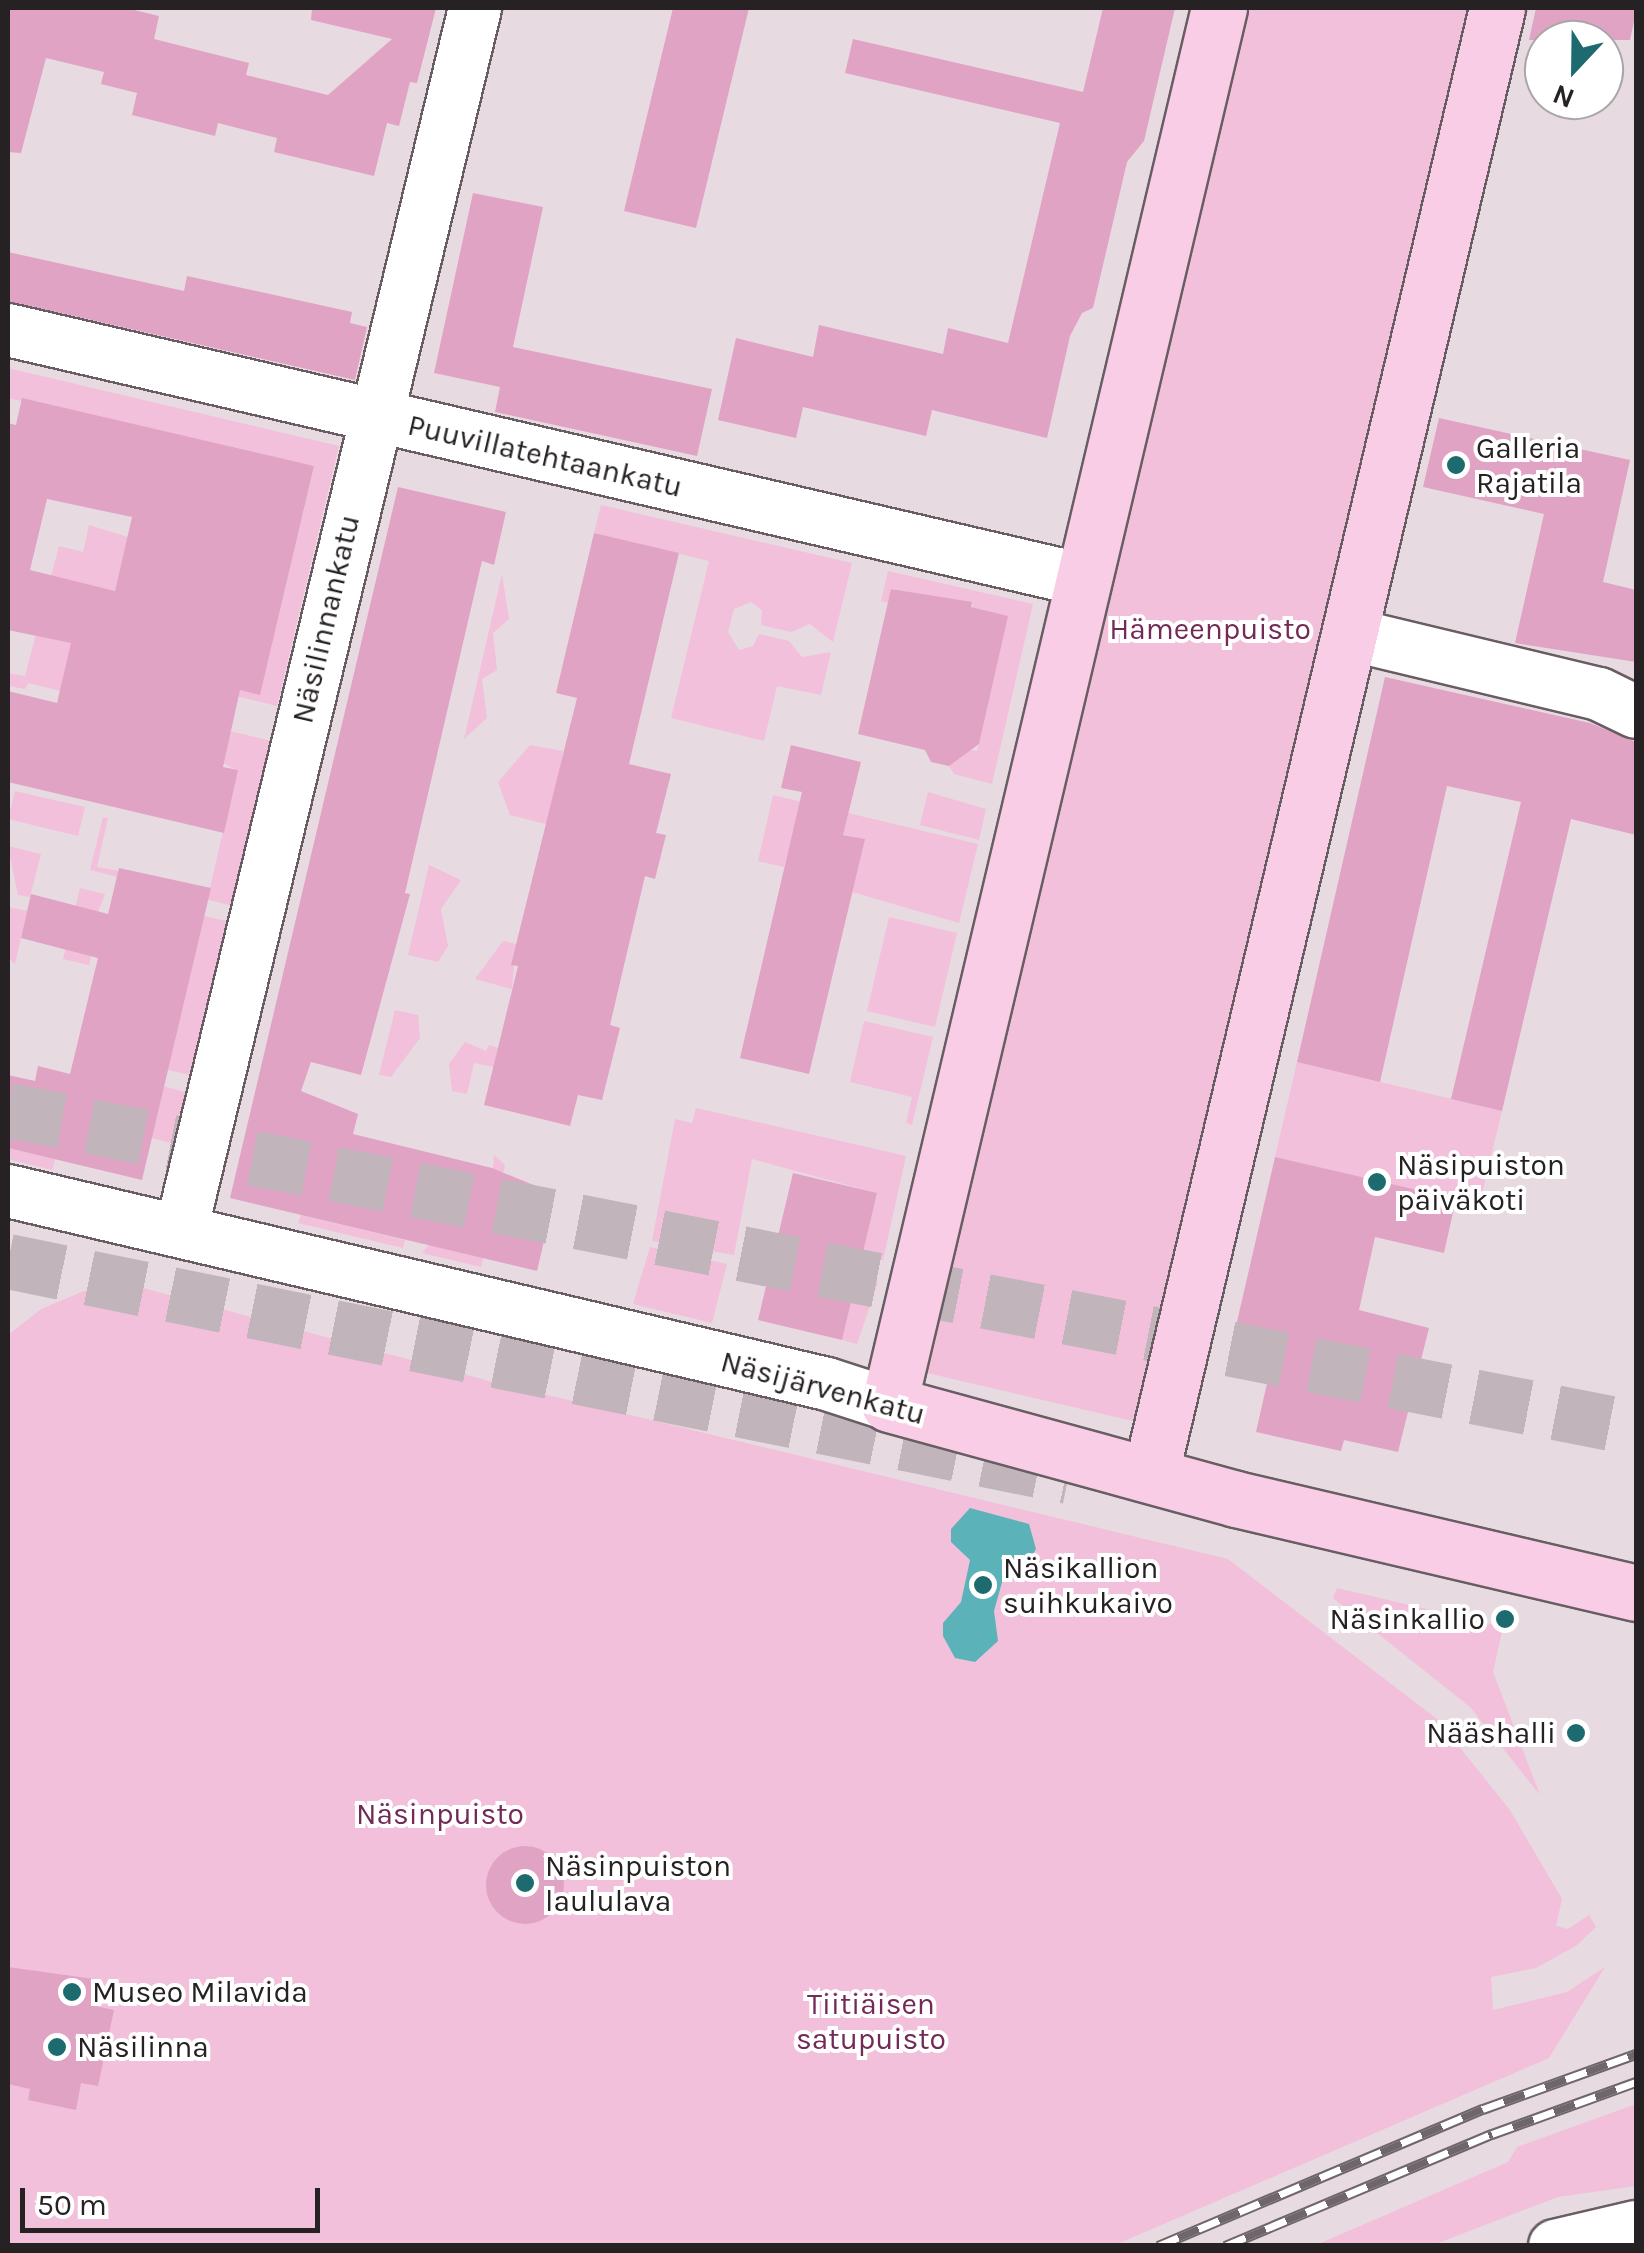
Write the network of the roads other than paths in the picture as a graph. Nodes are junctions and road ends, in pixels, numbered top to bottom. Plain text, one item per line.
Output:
1 (475, 8) edge
2 (1218, 8) edge
3 (1498, 8) edge
4 (8, 330) edge
5 (376, 417) junction
6 (1084, 580) junction
7 (1348, 634) junction
8 (1636, 712) edge
9 (8, 1191) edge
10 (181, 1231) junction
11 (889, 1404) junction
12 (1151, 1472) junction
13 (1636, 1593) edge
14 (1636, 2228) edge
15 (1554, 2246) edge

1 - 5 street, Näsilinnankatu
2 - 6 main road
3 - 7 main road
4 - 5 street, Puuvillatehtaankatu
5 - 6 street, Puuvillatehtaankatu
5 - 10 street, Näsilinnankatu
6 - 11 main road
7 - 8 street
7 - 12 main road
9 - 10 street, Näsijärvenkatu
10 - 11 street, Näsijärvenkatu
11 - 12 main road, Näsijärvenkatu
12 - 13 main road, Näsijärvenkatu
14 - 15 street

